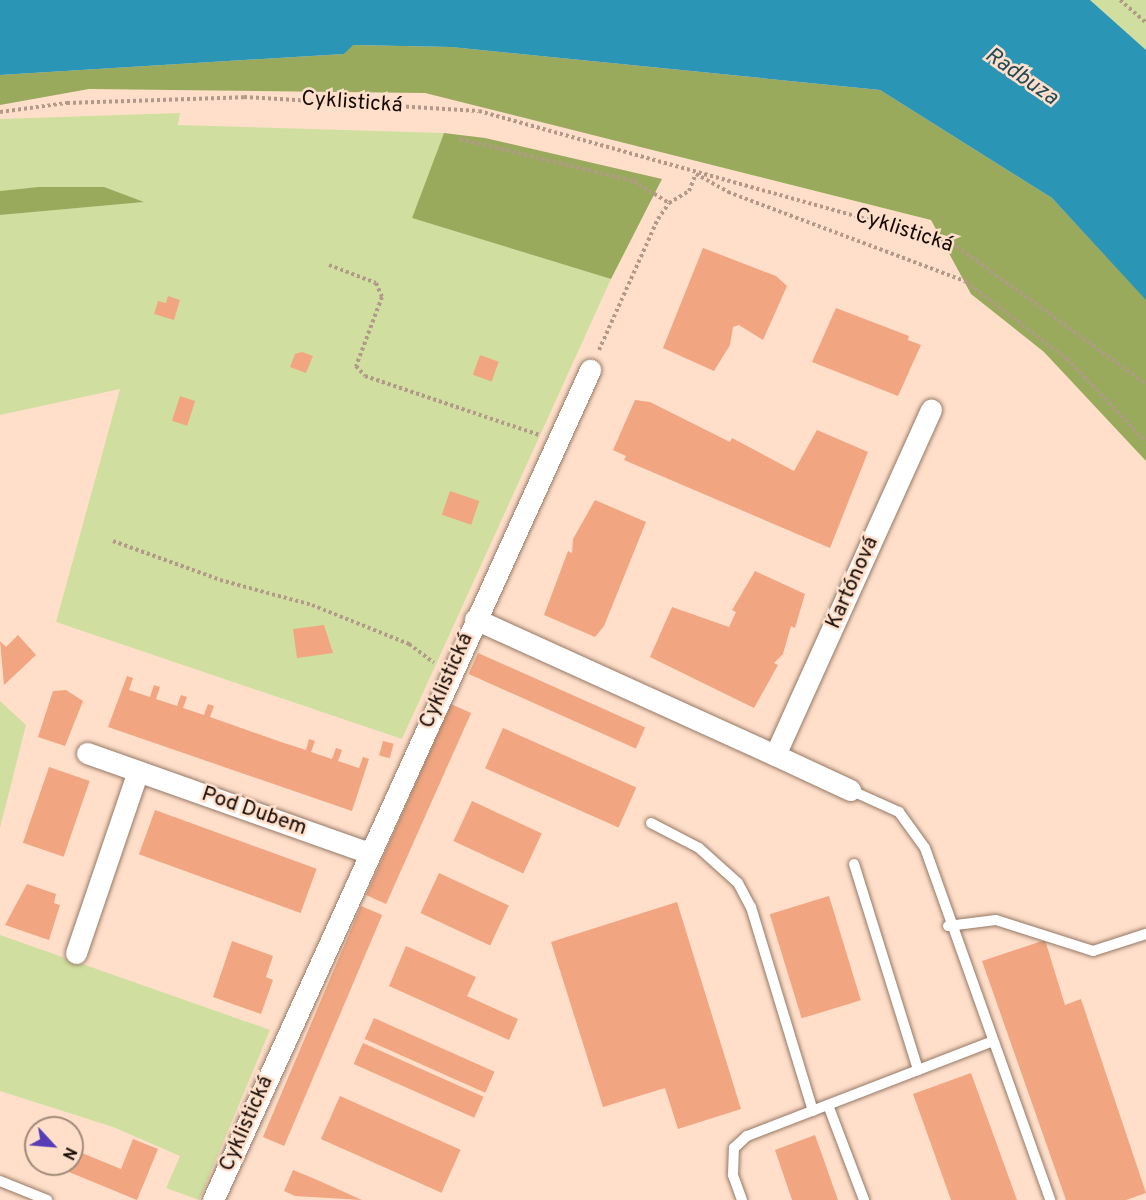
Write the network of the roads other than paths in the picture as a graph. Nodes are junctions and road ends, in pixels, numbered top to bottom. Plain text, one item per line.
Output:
1 (590, 370) road end
2 (931, 410) dead end
3 (475, 619) junction
4 (87, 753) dead end
5 (776, 755) junction
6 (138, 771) junction
7 (850, 790) joint
8 (651, 823) dead end
9 (369, 853) junction
10 (854, 864) dead end
11 (948, 926) junction
12 (1146, 934) edge
13 (76, 953) dead end
14 (991, 1042) junction
15 (918, 1070) junction
16 (828, 1105) junction
17 (813, 1111) junction
18 (0, 1181) edge
19 (47, 1200) edge
20 (213, 1200) edge
21 (742, 1200) edge
22 (864, 1200) edge
23 (1050, 1200) edge

1 - 3 street, Cyklistická
2 - 5 street, Kartónová
3 - 5 street
3 - 9 street, Cyklistická
4 - 6 street, Pod Dubem
5 - 7 street
6 - 9 street, Pod Dubem
6 - 13 street
7 - 11 lane
8 - 17 lane
9 - 20 street, Cyklistická
10 - 15 lane
11 - 12 lane
11 - 14 lane
14 - 15 lane
14 - 23 lane
15 - 16 lane
16 - 17 lane
16 - 22 lane
17 - 21 lane
18 - 19 lane

